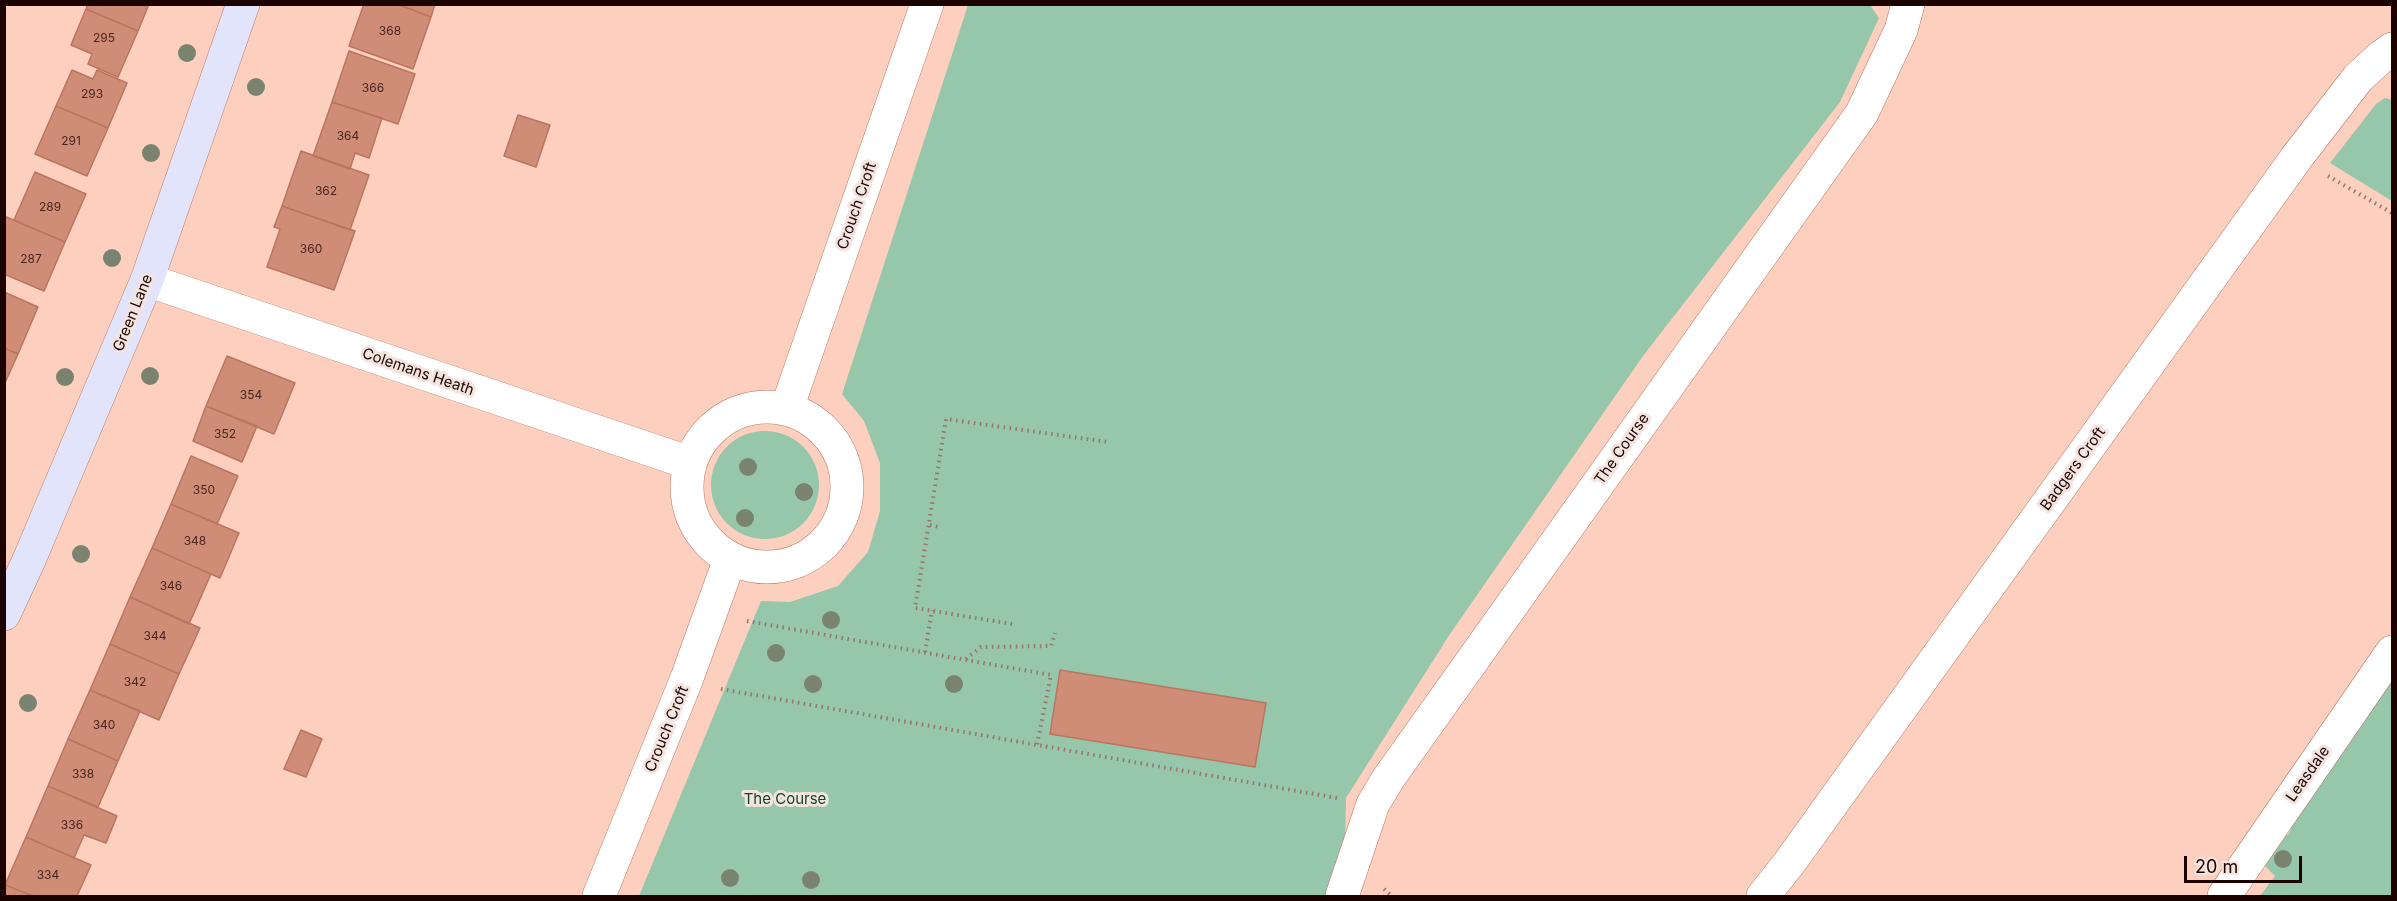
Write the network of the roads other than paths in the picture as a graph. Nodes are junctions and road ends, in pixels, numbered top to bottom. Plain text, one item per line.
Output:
1 (243, 4) edge
2 (927, 4) edge
3 (1908, 4) edge
4 (2392, 49) edge
5 (147, 280) junction
6 (787, 408) junction
7 (690, 463) junction
8 (730, 559) junction
9 (4, 614) edge
10 (2392, 652) edge
11 (599, 897) edge
12 (1342, 897) edge
13 (1763, 897) edge
14 (2224, 897) edge

1 - 5 main road, Green Lane
2 - 6 street, Crouch Croft
3 - 12 street, The Course
4 - 13 street, Badgers Croft
5 - 7 street, Colemans Heath
5 - 9 main road, Green Lane
6 - 7 street
6 - 8 street
7 - 8 street
8 - 11 street, Crouch Croft
10 - 14 street, Leasdale

